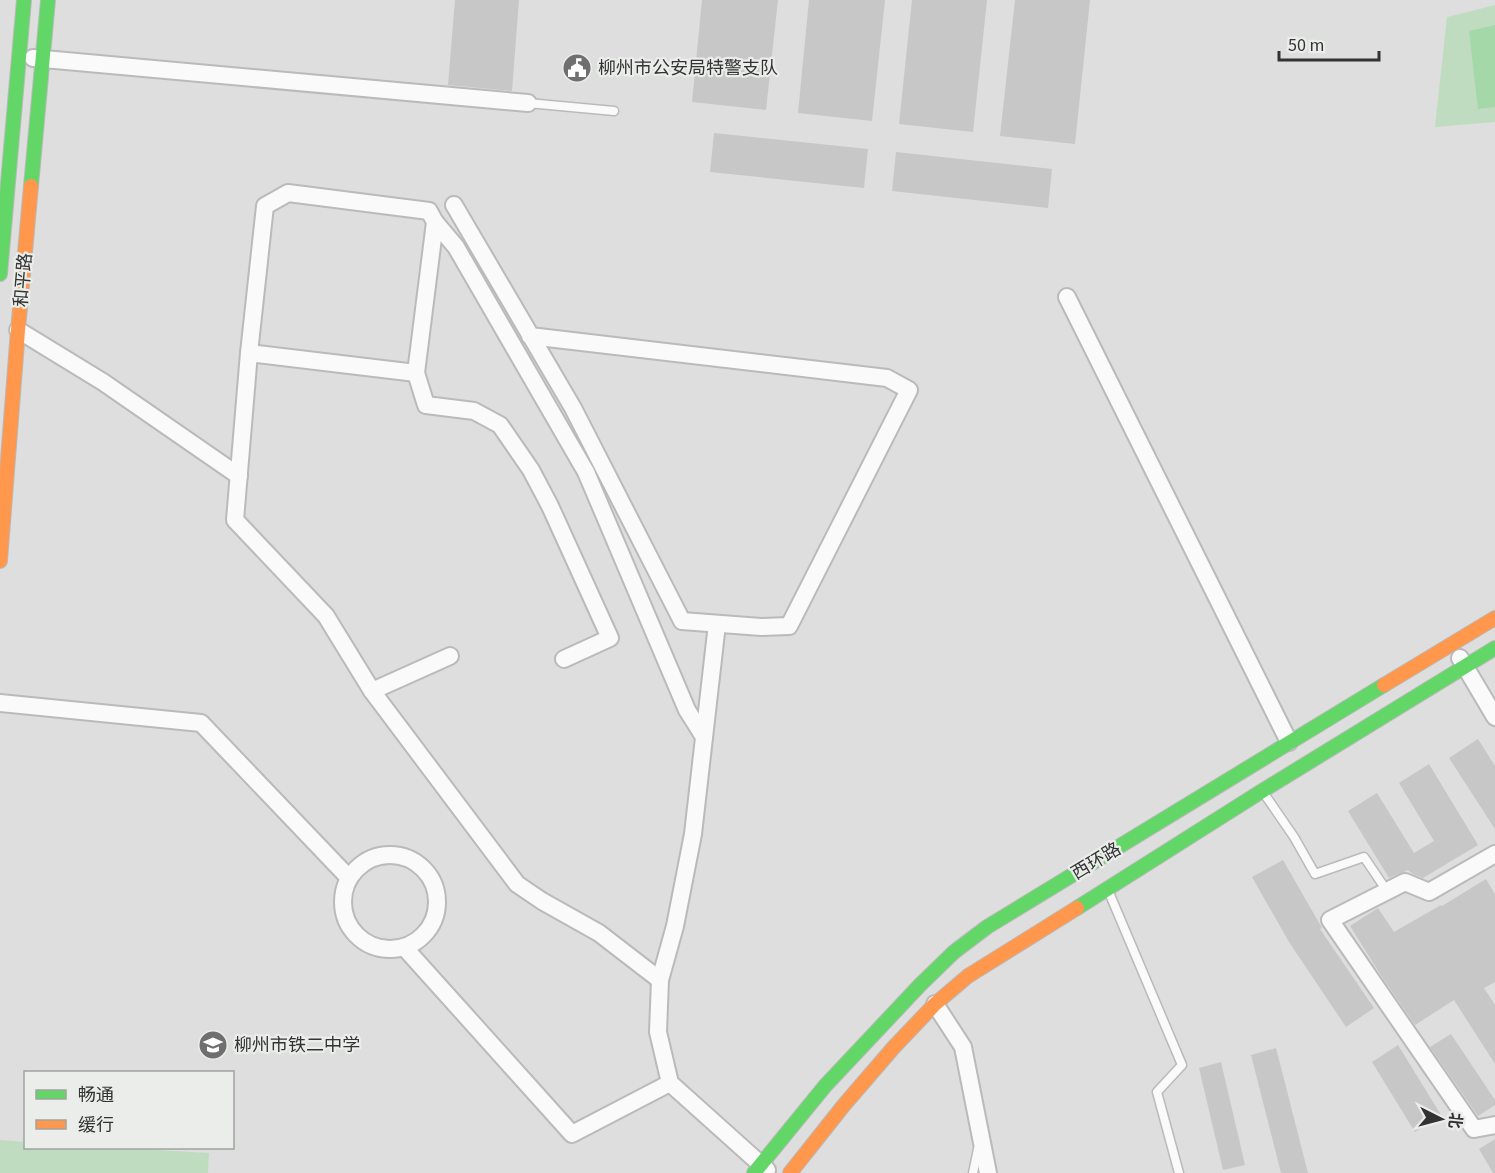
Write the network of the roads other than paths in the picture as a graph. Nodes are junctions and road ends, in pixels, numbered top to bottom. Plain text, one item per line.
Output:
1 (24, 0) edge
2 (48, 0) edge
3 (19, 58) junction
4 (42, 59) junction
5 (528, 103) joint
6 (614, 111) dead end
7 (454, 205) dead end
8 (435, 222) junction
9 (0, 274) edge
10 (1067, 297) dead end
11 (18, 330) junction
12 (530, 336) junction
13 (249, 353) junction
14 (416, 373) junction
15 (239, 476) junction
16 (0, 561) edge
17 (1495, 618) edge
18 (717, 624) junction
19 (1451, 645) junction
20 (1495, 648) edge
21 (450, 656) dead end
22 (564, 659) dead end
23 (1466, 666) junction
24 (372, 691) junction
25 (0, 703) edge
26 (1495, 717) edge
27 (705, 737) junction
28 (1288, 742) junction
29 (1262, 791) junction
30 (1495, 854) edge
31 (349, 878) junction
32 (1107, 888) junction
33 (1387, 891) junction
34 (404, 947) junction
35 (660, 980) junction
36 (936, 1004) junction
37 (670, 1083) junction
38 (1495, 1125) edge
39 (981, 1136) junction
40 (762, 1170) edge
41 (790, 1173) edge
42 (973, 1173) edge
43 (988, 1173) edge
44 (1179, 1173) edge

1 - 3 main road, 和平路
2 - 4 main road, 和平路
3 - 4 street
3 - 9 main road, 和平路
4 - 5 street
4 - 11 main road, 和平路
5 - 6 lane
7 - 12 street
8 - 13 street
8 - 14 street
8 - 27 street
10 - 28 street
11 - 15 street
11 - 16 main road, 和平路
12 - 18 street
12 - 18 street
13 - 14 street
13 - 15 street
14 - 22 street
15 - 24 street
17 - 19 main road, 西环路
18 - 27 street
19 - 23 street
19 - 28 main road, 西环路
20 - 23 main road, 西环路
21 - 24 street
23 - 26 street
23 - 29 main road, 西环路
24 - 35 street
25 - 31 street
27 - 35 street
28 - 40 main road, 西环路
29 - 32 main road, 西环路
29 - 33 lane
30 - 33 street
31 - 34 street
31 - 34 street
32 - 36 main road, 西环路
32 - 44 lane
33 - 38 street
34 - 37 street
35 - 37 street
36 - 39 street
36 - 41 main road, 西环路
37 - 40 street
39 - 42 lane
39 - 43 street

